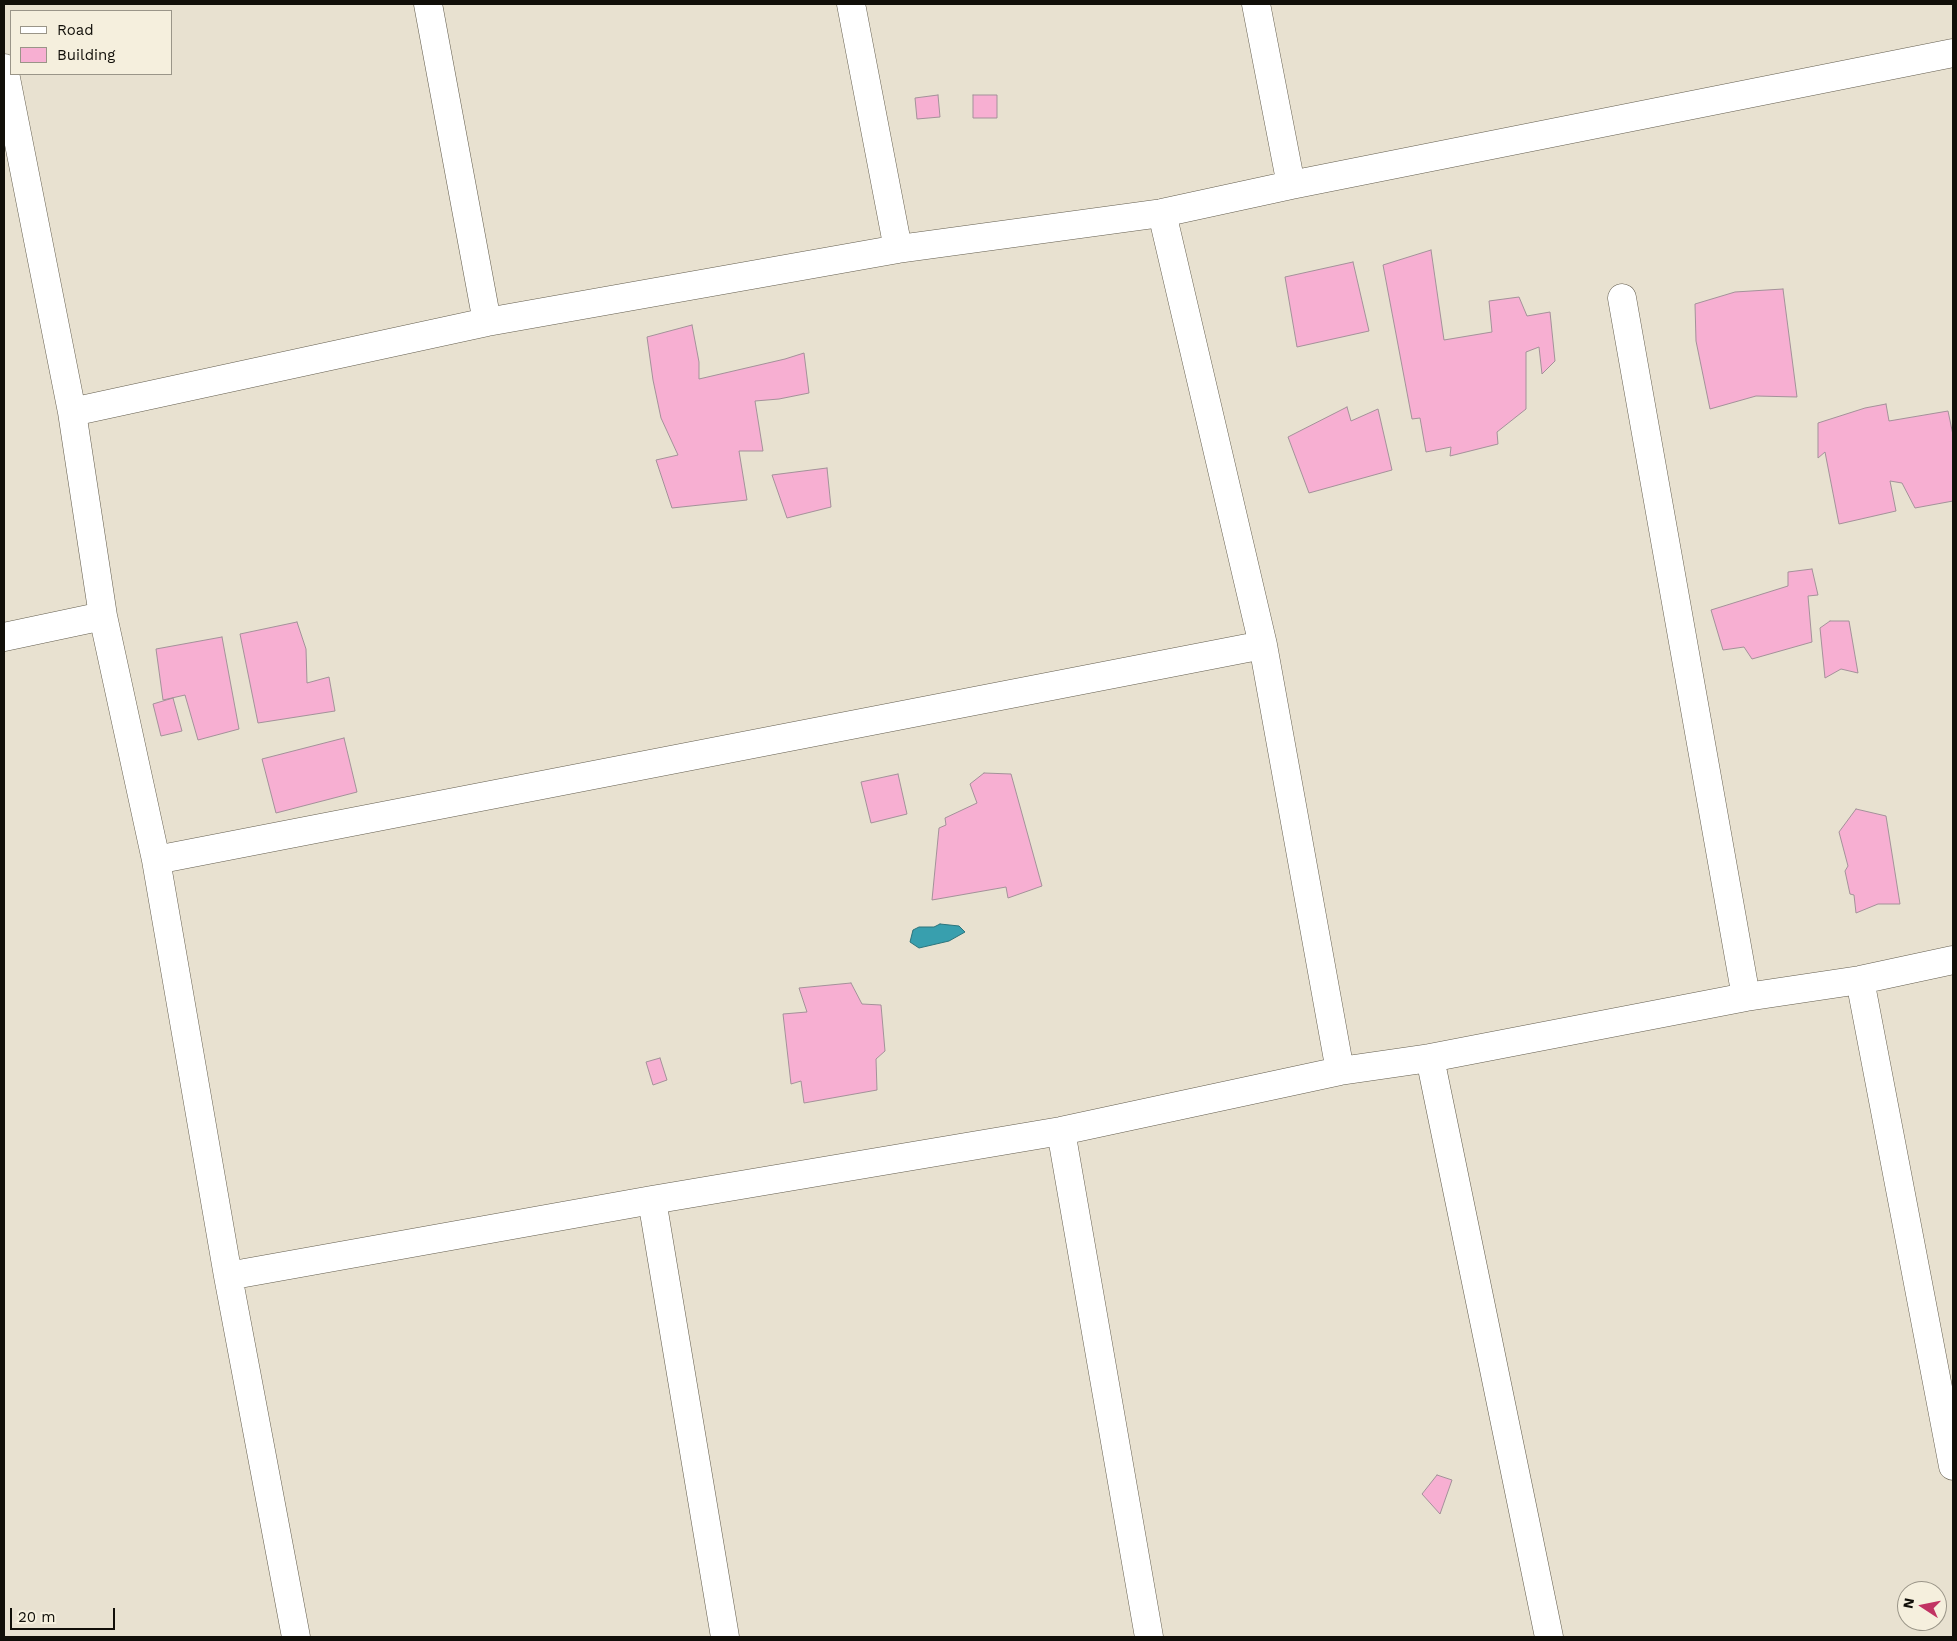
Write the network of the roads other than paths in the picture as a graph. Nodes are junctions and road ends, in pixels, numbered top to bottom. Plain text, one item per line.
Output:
1 (428, 4) edge
2 (851, 4) edge
3 (1256, 4) edge
4 (1953, 53) edge
5 (4, 68) edge
6 (12, 154) edge
7 (1291, 185) junction
8 (1162, 213) junction
9 (898, 249) junction
10 (1622, 298) dead end
11 (487, 322) junction
12 (72, 412) junction
13 (103, 616) junction
14 (4, 637) edge
15 (1263, 645) junction
16 (156, 860) junction
17 (1953, 960) edge
18 (1860, 980) junction
19 (1746, 997) junction
20 (1430, 1058) junction
21 (1340, 1071) junction
22 (1061, 1131) junction
23 (652, 1200) junction
24 (228, 1276) junction
25 (1943, 1355) edge
26 (1953, 1466) edge
27 (296, 1637) edge
28 (725, 1637) edge
29 (1149, 1637) edge
30 (1549, 1637) edge

1 - 11 street
2 - 9 street
3 - 7 street
4 - 7 street
5 - 6 street
6 - 12 street
7 - 8 street
8 - 9 street
8 - 15 street
9 - 11 street
10 - 19 street
11 - 12 street
12 - 13 street
13 - 14 street
13 - 16 street
15 - 16 street
15 - 21 street
16 - 24 street
17 - 18 street
18 - 19 street
18 - 25 street
19 - 20 street
20 - 21 street
20 - 30 street
21 - 22 street
22 - 23 street
22 - 29 street
23 - 24 street
23 - 28 street
24 - 27 street
25 - 26 street

